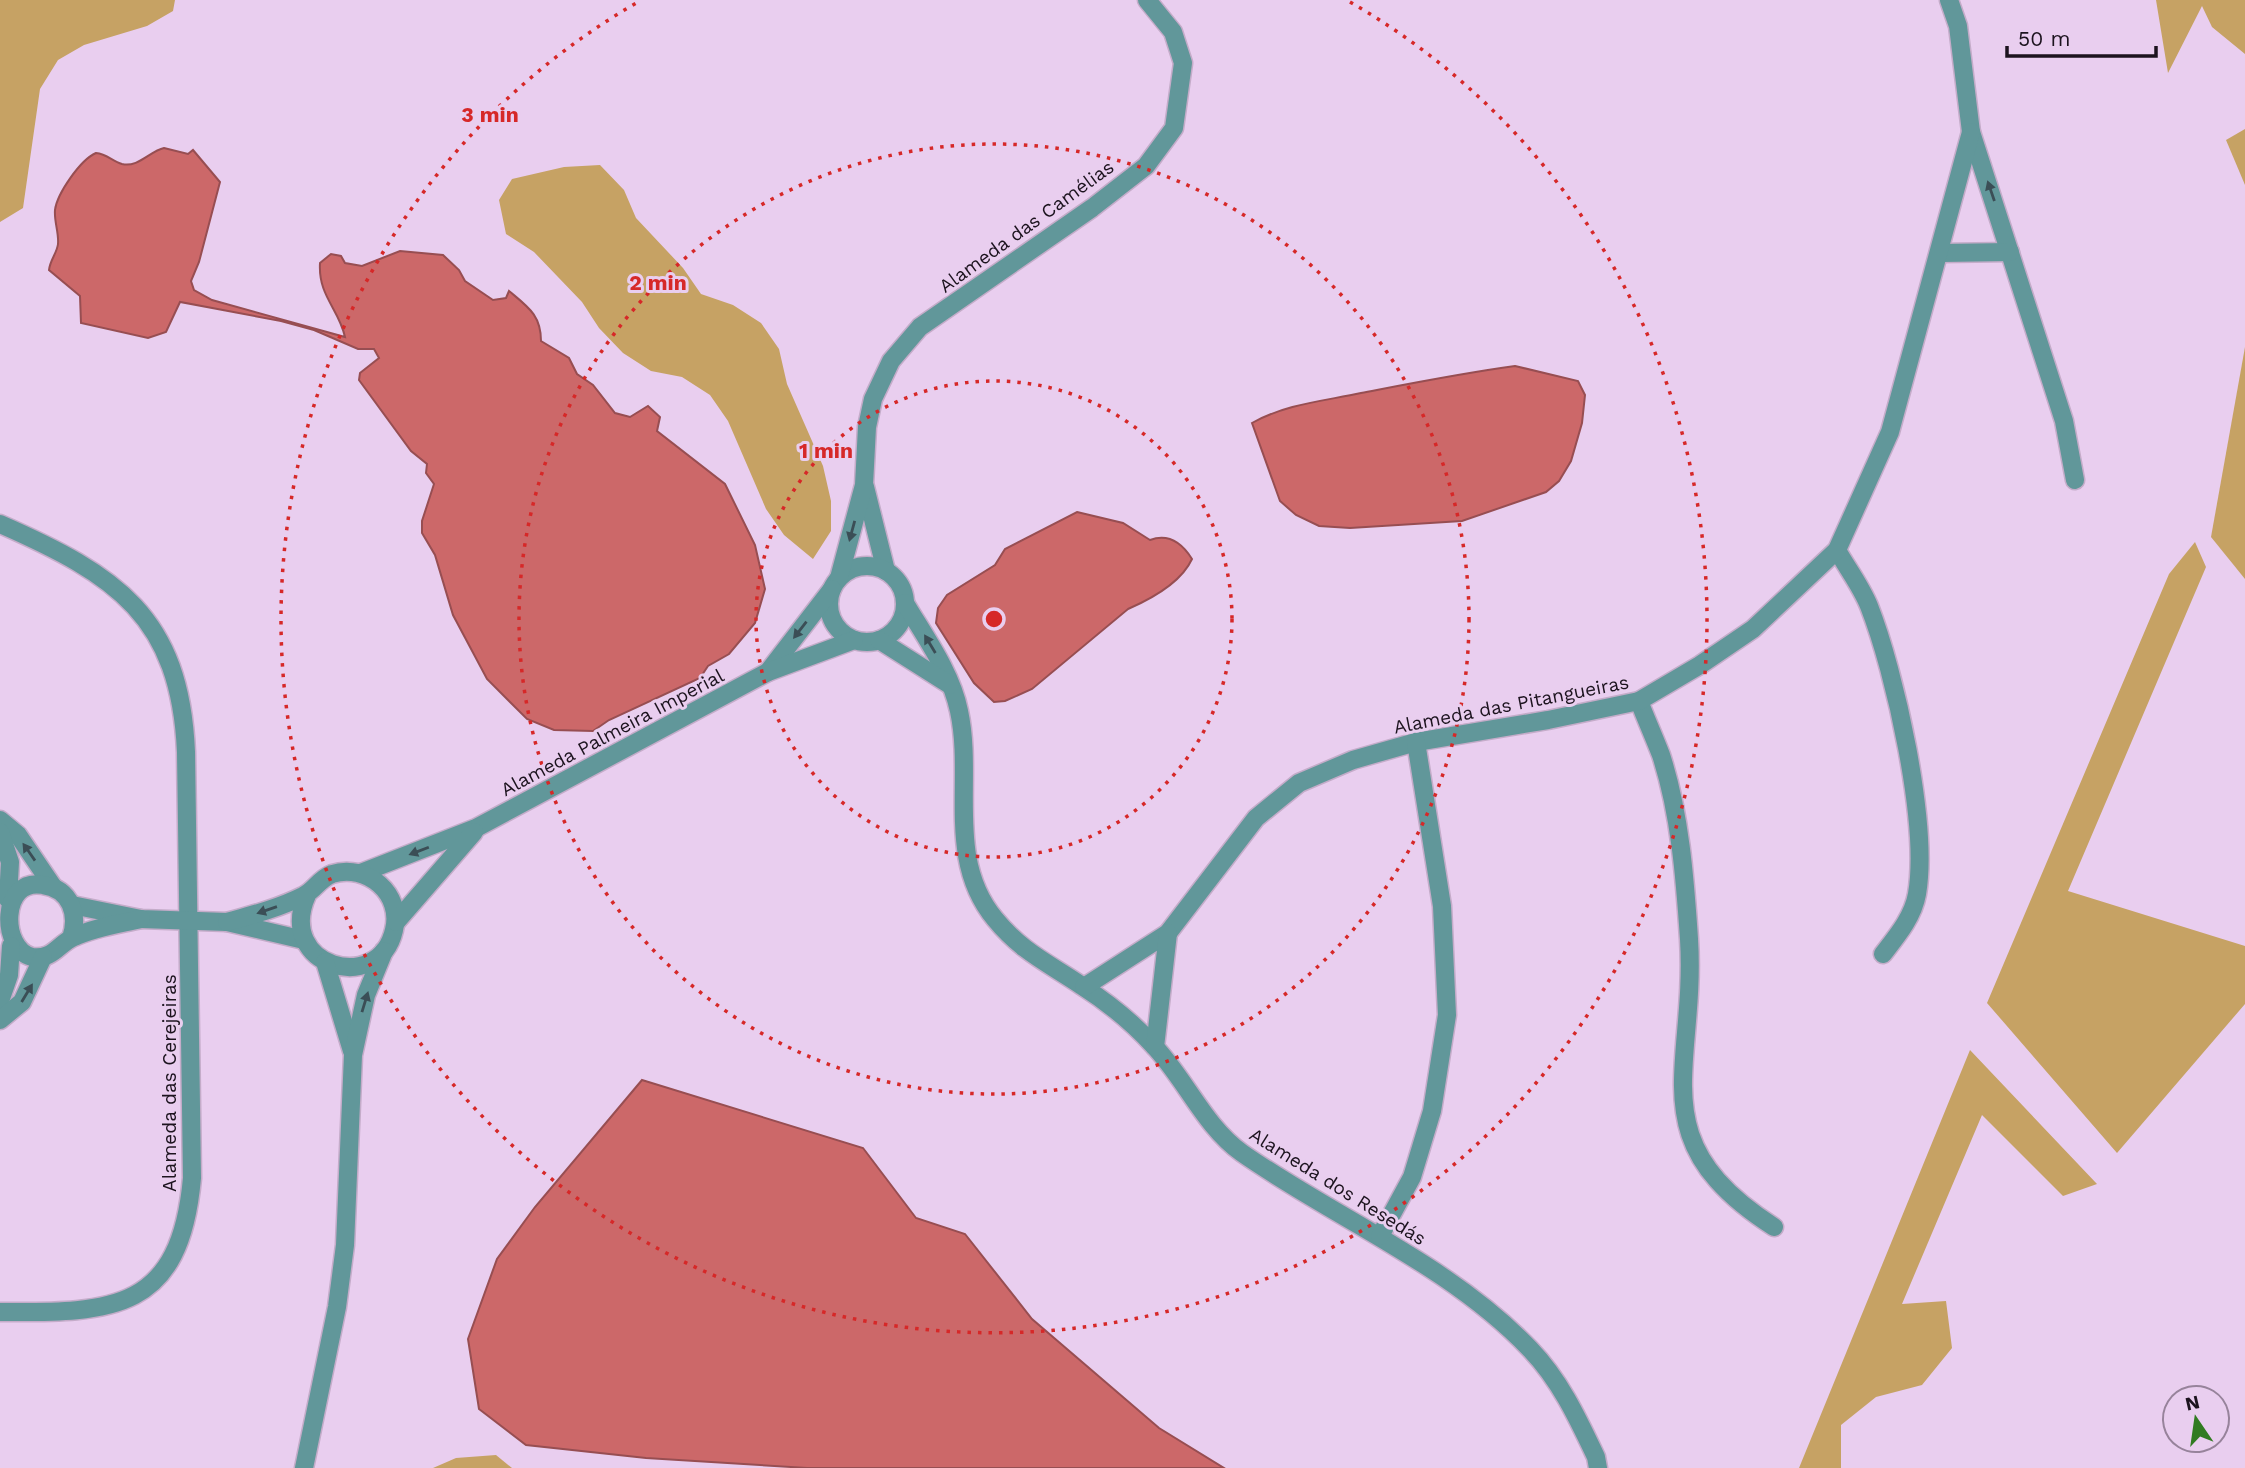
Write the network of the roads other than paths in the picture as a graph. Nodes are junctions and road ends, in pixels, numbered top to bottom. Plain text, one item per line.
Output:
1 (1147, 0) edge
2 (1949, 0) edge
3 (1971, 132) junction
4 (2010, 251) junction
5 (1941, 253) junction
6 (2075, 480) dead end
7 (864, 485) junction
8 (0, 524) edge
9 (1837, 550) junction
10 (886, 571) junction
11 (836, 584) junction
12 (905, 603) junction
13 (854, 640) junction
14 (879, 640) junction
15 (768, 672) junction
16 (953, 687) junction
17 (1639, 701) junction
18 (1416, 742) junction
19 (0, 820) edge
20 (477, 828) junction
21 (0, 832) edge
22 (361, 873) junction
23 (54, 888) junction
24 (306, 895) junction
25 (8, 899) junction
26 (72, 905) junction
27 (141, 919) junction
28 (227, 922) junction
29 (396, 922) junction
30 (189, 923) junction
31 (1168, 933) junction
32 (71, 938) junction
33 (304, 940) junction
34 (12, 946) junction
35 (384, 951) junction
36 (1883, 954) dead end
37 (43, 957) junction
38 (325, 962) junction
39 (1084, 987) junction
40 (0, 1001) edge
41 (0, 1020) edge
42 (1155, 1047) junction
43 (353, 1055) junction
44 (1774, 1227) dead end
45 (1380, 1236) junction
46 (0, 1312) edge
47 (304, 1468) edge
48 (1598, 1468) edge

1 - 7 street, Alameda das Camélias
2 - 3 street
4 -> 3 street
3 - 5 street, Alameda das Pitangueiras
4 - 5 street
4 - 6 street
5 - 9 street, Alameda das Pitangueiras
7 - 10 street
7 -> 11 street
8 - 30 street, Alameda das Cerejeiras
9 - 17 street, Alameda das Pitangueiras
9 - 36 street
10 - 11 street
10 - 12 street
11 - 13 street
11 -> 15 street
12 - 14 street
16 -> 12 street, Alameda dos Resedás
13 - 14 street
13 - 15 street, Alameda Palmeira Imperial
14 - 16 street
15 - 20 street, Alameda Palmeira Imperial
16 - 39 street, Alameda dos Resedás
17 - 18 street, Alameda das Pitangueiras
17 - 44 street
18 - 31 street, Alameda das Pitangueiras
18 - 45 street
23 -> 19 street
20 -> 22 street
20 - 29 street
21 - 25 street
22 - 24 street
22 - 29 street
23 - 25 street
23 - 26 street
24 -> 28 street
24 - 33 street
25 - 34 street
26 - 27 street
26 - 32 street
27 - 30 street
27 - 32 street
28 - 30 street
28 - 33 street
29 - 35 street
30 - 46 street, Alameda das Cerejeiras
31 - 39 street, Alameda das Pitangueiras
31 - 42 street
32 - 37 street
33 - 38 street
34 - 37 street
34 - 40 street
35 - 38 street
43 -> 35 street
41 -> 37 street
38 - 43 street
39 - 42 street, Alameda dos Resedás
42 - 45 street, Alameda dos Resedás
43 - 47 street
45 - 48 street, Alameda dos Resedás

